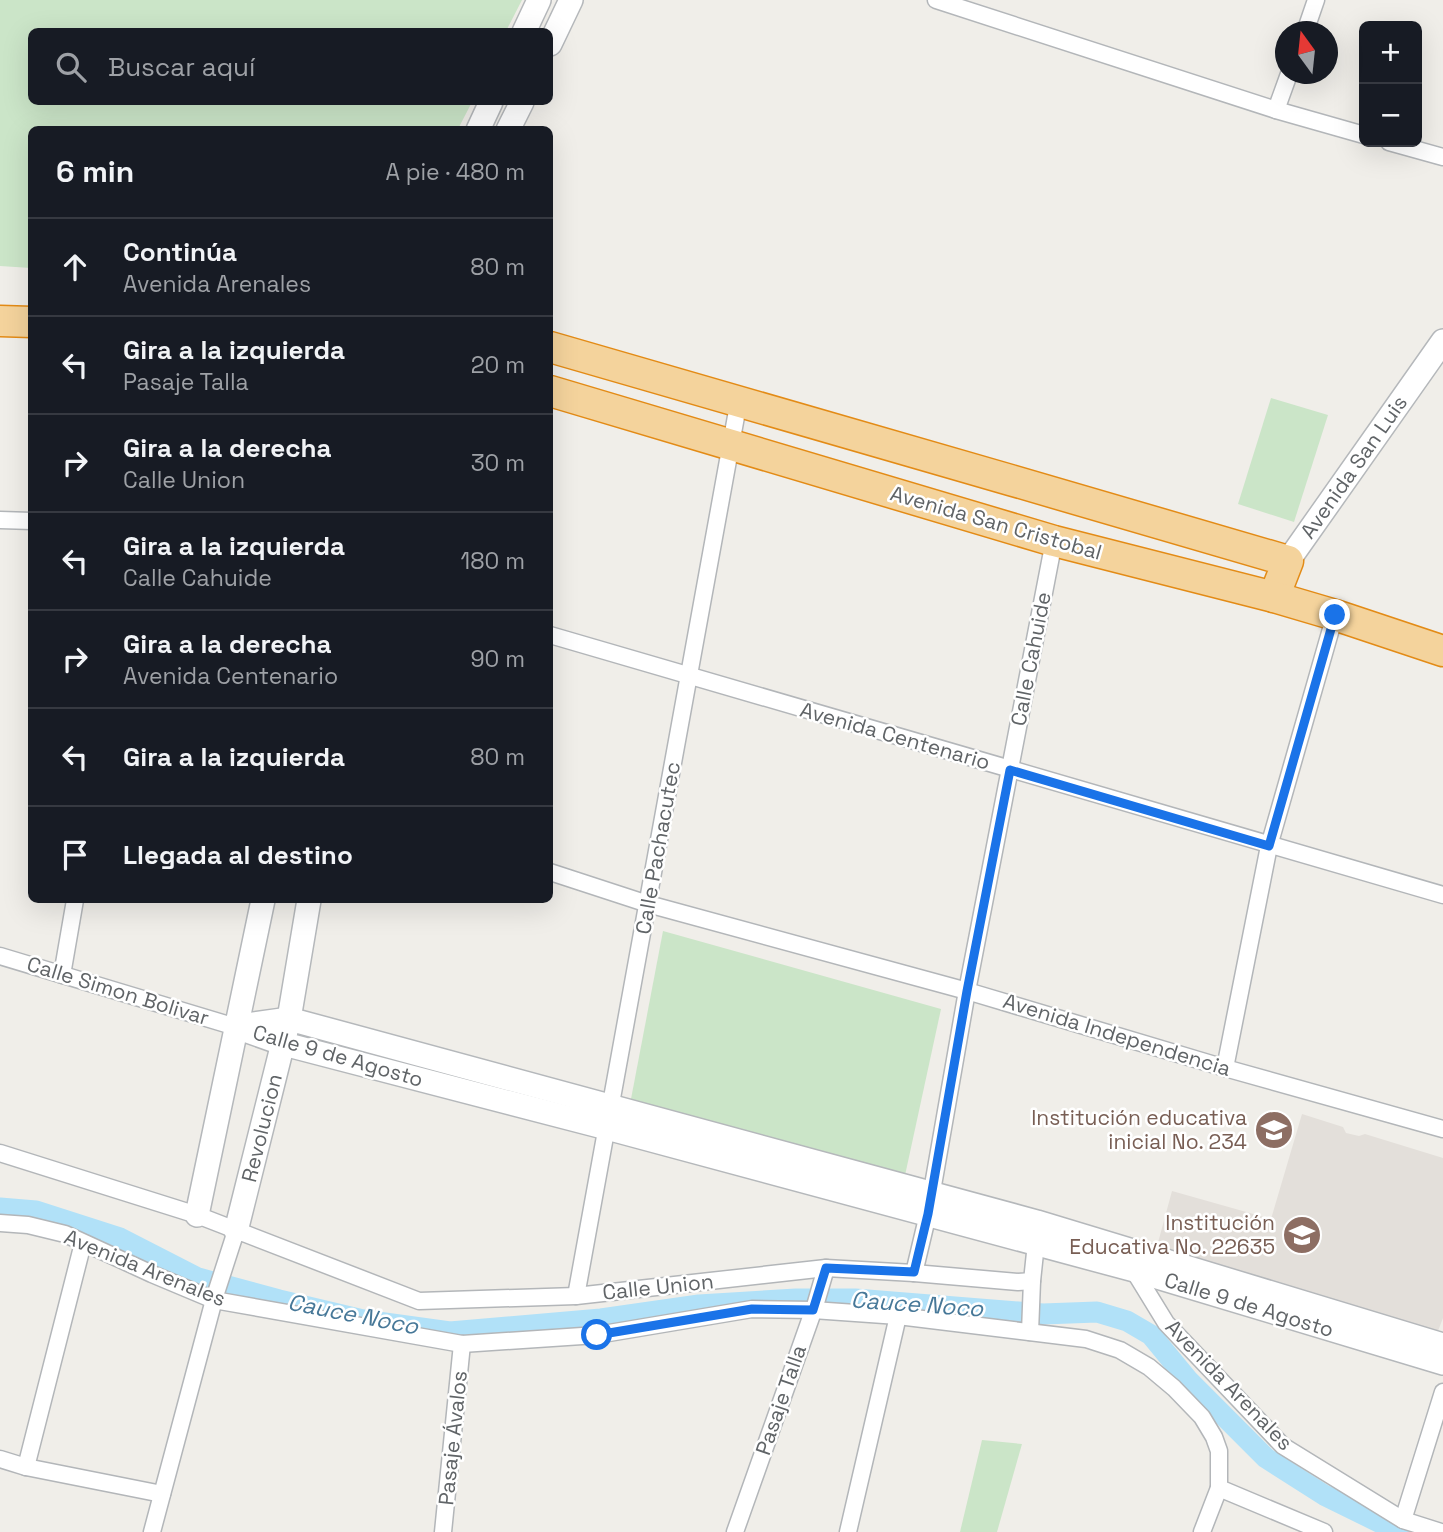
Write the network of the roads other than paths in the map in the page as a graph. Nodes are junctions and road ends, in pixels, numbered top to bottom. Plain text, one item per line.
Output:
1 (539, 0) edge
2 (571, 0) edge
3 (936, 0) edge
4 (1316, 0) edge
5 (972, 5) edge
6 (1309, 21) edge
7 (526, 28) edge
8 (553, 38) edge
9 (1285, 84) edge
10 (490, 105) edge
11 (520, 105) edge
12 (1276, 110) junction
13 (480, 126) edge
14 (510, 126) edge
15 (1359, 134) edge
16 (1407, 147) edge
17 (1443, 157) edge
18 (0, 321) edge
19 (28, 322) edge
20 (553, 348) edge
21 (1439, 354) edge
22 (553, 392) edge
23 (739, 400) junction
24 (731, 446) junction
25 (997, 478) junction
26 (0, 520) edge
27 (28, 521) edge
28 (988, 522) junction
29 (1054, 541) junction
30 (1288, 561) junction
31 (1274, 597) junction
32 (1335, 615) junction
33 (553, 636) edge
34 (1443, 651) edge
35 (689, 675) junction
36 (1010, 770) junction
37 (1269, 846) junction
38 (553, 873) edge
39 (1443, 895) edge
40 (74, 903) edge
41 (262, 903) edge
42 (308, 903) edge
43 (648, 904) junction
44 (0, 956) edge
45 (62, 975) junction
46 (967, 991) junction
47 (289, 1019) junction
48 (236, 1027) junction
49 (284, 1044) junction
50 (1225, 1068) junction
51 (609, 1117) junction
52 (1443, 1129) edge
53 (0, 1153) edge
54 (930, 1204) junction
55 (197, 1215) junction
56 (0, 1223) edge
57 (236, 1231) junction
58 (1037, 1233) junction
59 (83, 1243) junction
60 (1119, 1246) junction
61 (826, 1268) junction
62 (1134, 1270) junction
63 (914, 1272) junction
64 (1032, 1287) junction
65 (576, 1296) junction
66 (214, 1298) junction
67 (816, 1303) junction
68 (898, 1317) junction
69 (1030, 1326) junction
70 (462, 1344) junction
71 (1443, 1345) edge
72 (1443, 1363) edge
73 (1443, 1392) edge
74 (0, 1459) edge
75 (26, 1467) junction
76 (1219, 1488) junction
77 (162, 1494) junction
78 (1403, 1520) junction
79 (152, 1532) edge
80 (443, 1532) edge
81 (735, 1532) edge
82 (848, 1532) edge
83 (1202, 1532) edge
84 (1324, 1532) edge
85 (1441, 1532) edge

1 - 7 street
2 - 8 street
3 - 5 street
4 - 6 street
5 - 12 street
9 - 12 street
10 - 13 street
11 - 14 street
12 - 15 street
16 - 17 street
18 - 19 highway
20 - 23 highway
21 - 30 street, Avenida San Luis
22 - 24 highway, Avenida San Cristobal
23 - 24 street, Calle Pachacutec
23 - 25 highway
24 - 28 highway, Avenida San Cristobal
24 - 35 street, Calle Pachacutec
25 - 28 highway
25 - 30 highway
26 - 27 street
28 - 29 highway, Avenida San Cristobal
29 - 31 highway, Avenida San Cristobal
29 - 36 street, Calle Cahuide
30 - 31 highway, Avenida San Luis
31 - 32 highway, Avenida San Cristobal
32 - 34 highway, Avenida San Cristobal
32 - 37 street
33 - 35 street, Avenida Centenario
35 - 36 street, Avenida Centenario
35 - 43 street, Calle Pachacutec
36 - 37 street, Avenida Centenario
36 - 46 street, Calle Cahuide
37 - 39 street, Avenida Centenario
37 - 50 street
38 - 43 street, Avenida Independencia
40 - 45 street
41 - 48 street, Revolucion
42 - 47 street, Revolucion
43 - 46 street, Avenida Independencia
43 - 51 street, Calle Pachacutec
44 - 45 street, Calle Simon Bolivar
45 - 48 street, Calle Simon Bolivar
46 - 50 street, Avenida Independencia
46 - 54 street, Calle Cahuide
47 - 48 street, Calle 9 de Agosto
47 - 49 street, Revolucion
47 - 51 street, Calle 9 de Agosto
48 - 49 street, Calle 9 de Agosto
48 - 55 street, Revolucion
49 - 51 street, Calle 9 de Agosto
49 - 57 street, Revolucion
50 - 52 street, Avenida Independencia
51 - 54 street, Calle 9 de Agosto
51 - 65 street, Calle Pachacutec
53 - 55 street
54 - 58 street, Calle 9 de Agosto
54 - 63 street, Calle Cahuide
55 - 57 street
56 - 59 street, Avenida Arenales
57 - 65 street, Calle Union
57 - 66 street
58 - 60 street, Calle 9 de Agosto
58 - 62 street, Calle 9 de Agosto
58 - 64 street
59 - 66 street, Avenida Arenales
59 - 75 street
60 - 62 street, Avenida Arenales
60 - 71 street, Calle 9 de Agosto
61 - 63 street, Calle Union
61 - 65 street, Calle Union
61 - 67 street, Pasaje Talla
62 - 72 street, Calle 9 de Agosto
62 - 78 street, Avenida Arenales
63 - 64 street, Calle Union
64 - 69 street
66 - 70 street, Avenida Arenales
66 - 77 street
67 - 68 street, Avenida Arenales
67 - 70 street, Avenida Arenales
67 - 81 street, Pasaje Talla
68 - 69 street, Avenida Arenales
68 - 82 street
69 - 76 street, Avenida Arenales
70 - 80 street, Pasaje Ávalos
73 - 78 street
74 - 75 street
75 - 77 street
76 - 83 street
76 - 84 street
77 - 79 street
78 - 85 street, Avenida Arenales

